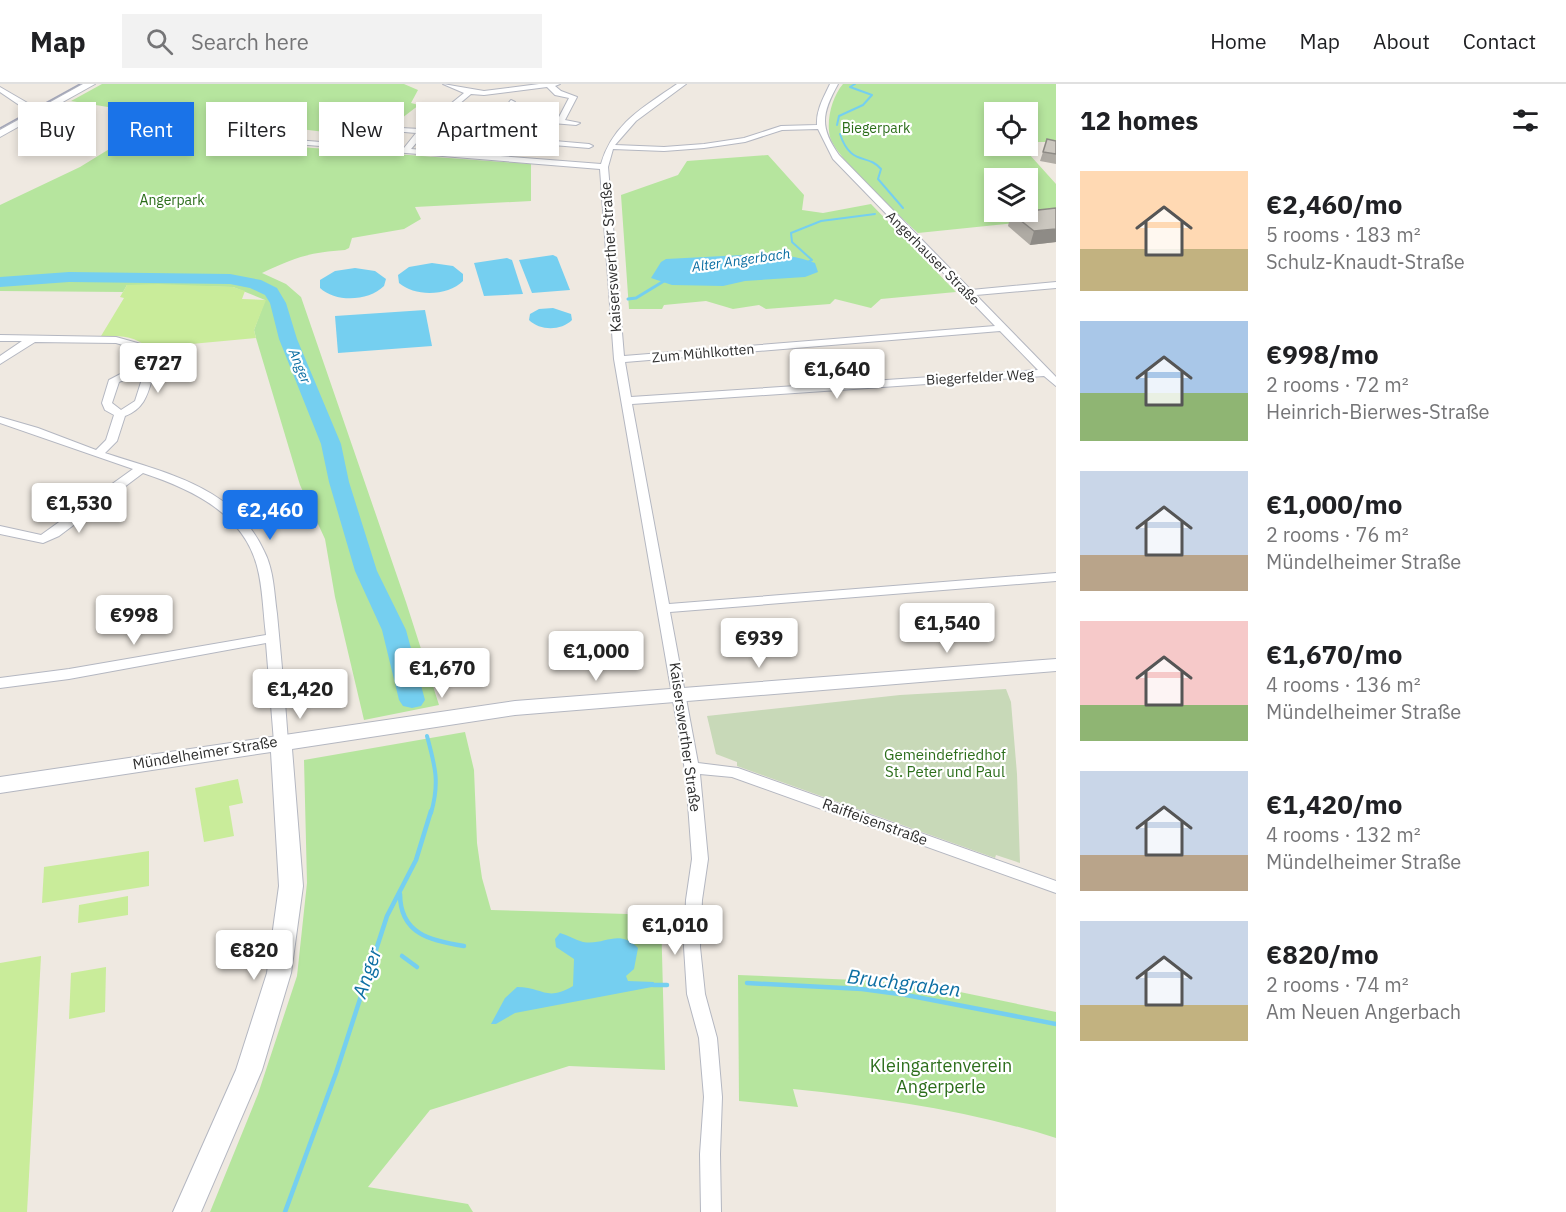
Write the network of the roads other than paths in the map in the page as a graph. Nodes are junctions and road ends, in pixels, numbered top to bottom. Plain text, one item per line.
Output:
1 (90, 84) edge
2 (447, 84) edge
3 (552, 84) edge
4 (682, 84) edge
5 (834, 84) edge
6 (0, 89) edge
7 (469, 92) junction
8 (21, 102) edge
9 (57, 102) edge
10 (458, 102) edge
11 (561, 121) joint
12 (576, 123) dead end
13 (18, 124) edge
14 (820, 127) junction
15 (0, 134) edge
16 (416, 138) edge
17 (559, 144) edge
18 (589, 146) dead end
19 (610, 147) junction
20 (405, 152) joint
21 (478, 158) joint
22 (604, 167) junction
23 (1056, 285) edge
24 (968, 293) junction
25 (1002, 328) junction
26 (0, 338) edge
27 (31, 340) junction
28 (618, 359) junction
29 (0, 360) edge
30 (135, 371) junction
31 (1046, 373) junction
32 (1056, 383) edge
33 (626, 401) junction
34 (120, 414) junction
35 (0, 420) edge
36 (98, 454) junction
37 (142, 468) junction
38 (0, 530) edge
39 (1056, 577) edge
40 (665, 608) junction
41 (273, 638) junction
42 (1056, 665) edge
43 (0, 683) edge
44 (680, 696) junction
45 (281, 742) junction
46 (692, 768) junction
47 (0, 785) edge
48 (1056, 887) edge
49 (187, 1212) edge
50 (711, 1212) edge

1 - 9 main road
2 - 7 street
3 - 7 street
3 - 11 street
4 - 19 street, Kaiserswerther Straße
5 - 14 street
6 - 8 street
7 - 10 street
11 - 12 street
13 - 15 main road
14 - 19 street
14 - 24 street, Angerhauser Straße
16 - 20 street
17 - 18 street
19 - 22 street, Kaiserswerther Straße
20 - 21 street
21 - 22 street
22 - 28 street, Kaiserswerther Straße
23 - 24 street
24 - 25 street, Angerhauser Straße
25 - 28 street, Zum Mühlkotten
25 - 31 street, Angerhauser Straße
26 - 27 street
27 - 29 street
27 - 30 street
28 - 33 street, Kaiserswerther Straße
30 - 34 street
30 - 34 street
31 - 32 street, Angerhauser Straße
31 - 33 street, Biegerfelder Weg
33 - 40 street, Kaiserswerther Straße
34 - 36 street
35 - 36 street
36 - 37 street
37 - 38 street
37 - 41 street
39 - 40 street
40 - 44 street, Kaiserswerther Straße
41 - 43 street
41 - 45 street
42 - 44 main road, Mündelheimer Straße
44 - 45 main road, Mündelheimer Straße
44 - 46 street, Kaiserswerther Straße
45 - 47 main road, Mündelheimer Straße
45 - 49 main road
46 - 48 street, Raiffeisenstraße
46 - 50 street, Kaiserswerther Straße

